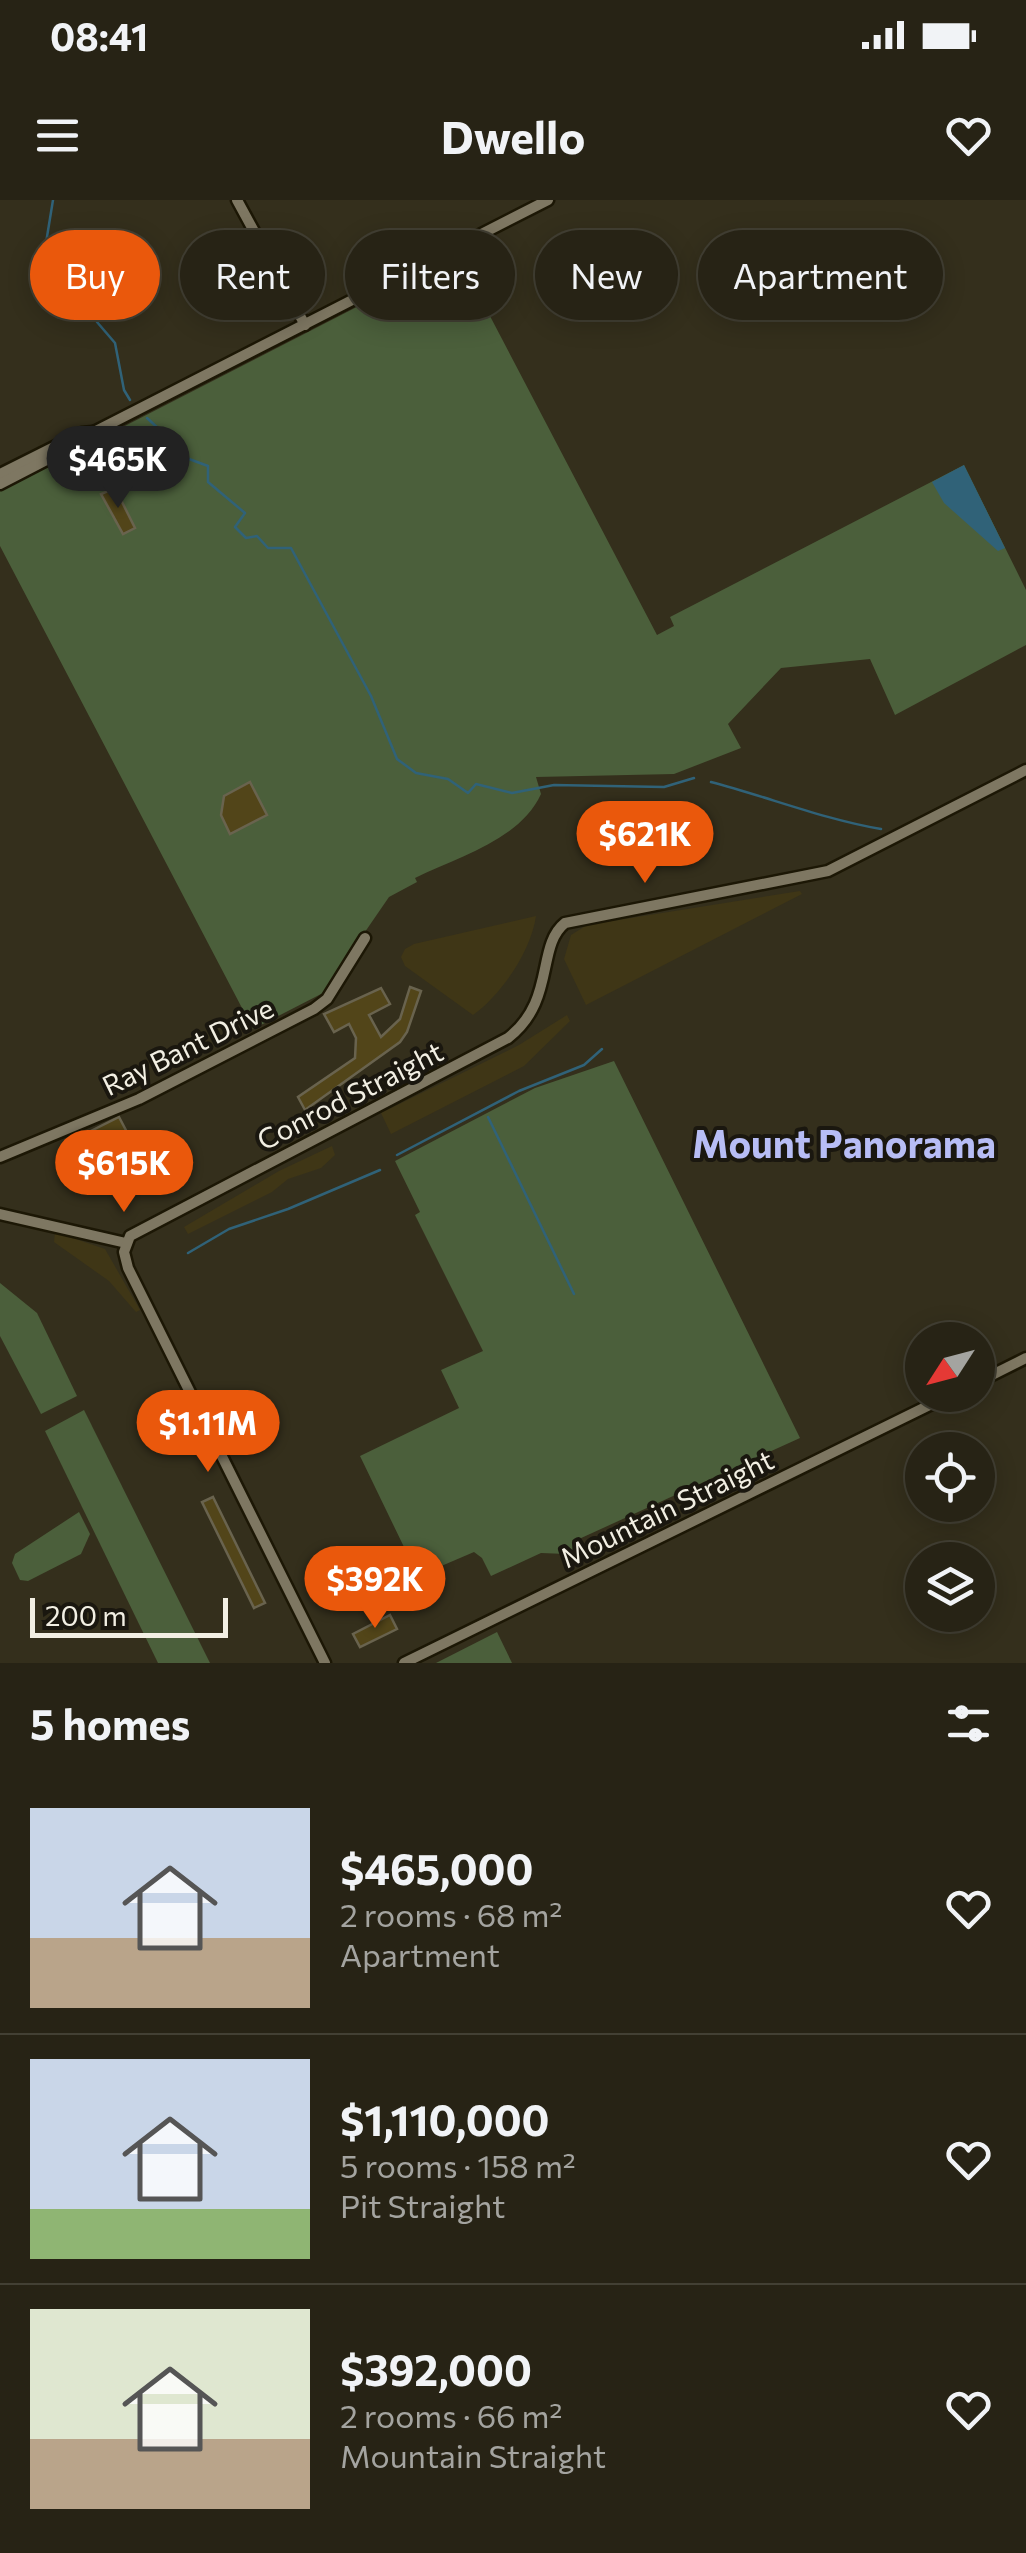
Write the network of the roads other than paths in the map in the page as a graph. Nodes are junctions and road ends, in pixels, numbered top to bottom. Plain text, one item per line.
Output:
1 (237, 200) edge
2 (548, 200) edge
3 (305, 325) junction
4 (94, 432) junction
5 (0, 474) edge
6 (0, 484) edge
7 (1026, 770) edge
8 (365, 938) dead end
9 (0, 1157) edge
10 (0, 1214) edge
11 (126, 1243) junction
12 (1026, 1358) edge
13 (995, 1374) edge
14 (915, 1412) edge
15 (325, 1663) edge
16 (404, 1663) edge

1 - 3 street
2 - 3 street
3 - 4 street
4 - 5 street
4 - 6 street
7 - 11 street, Conrod Straight
8 - 9 street, Ray Bant Drive
10 - 11 street
11 - 15 street
12 - 13 street
14 - 16 street, Mountain Straight

